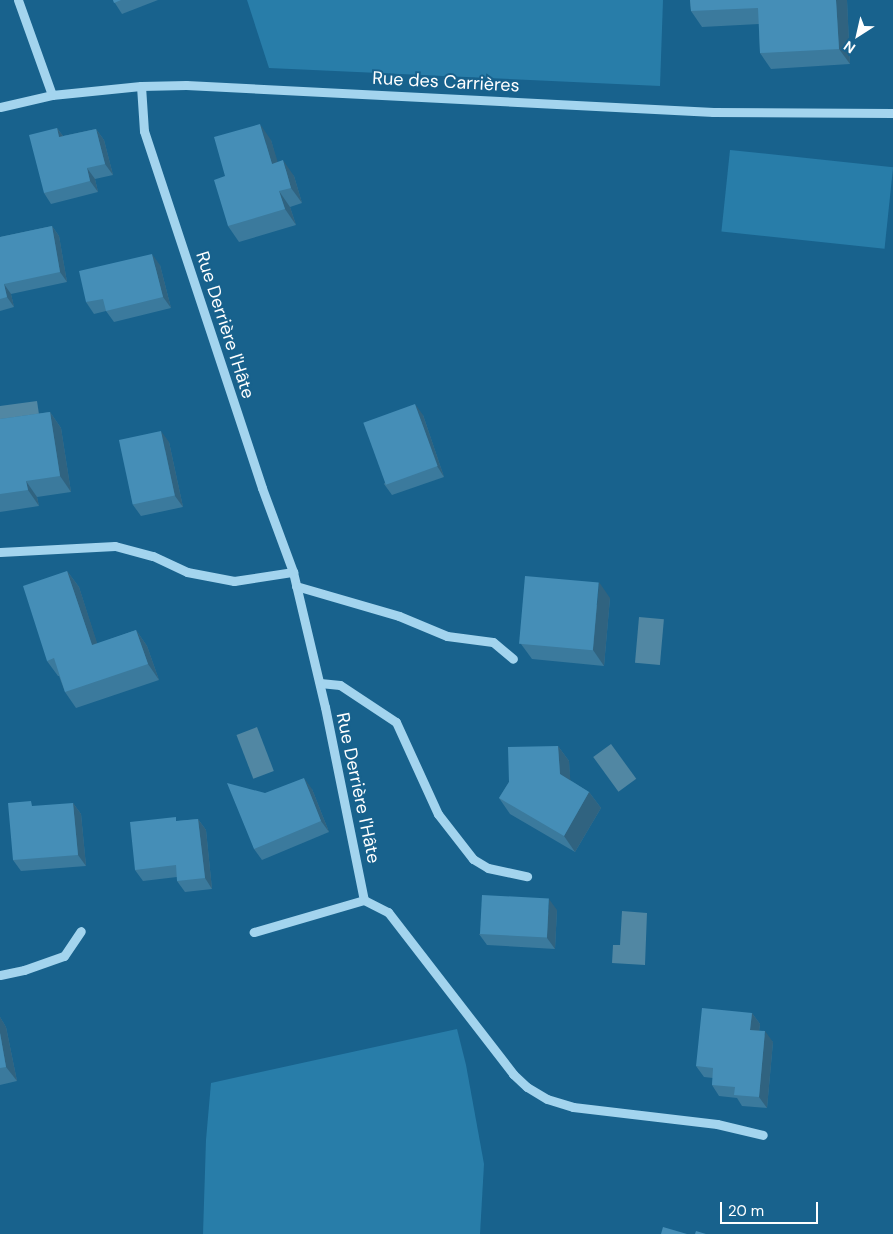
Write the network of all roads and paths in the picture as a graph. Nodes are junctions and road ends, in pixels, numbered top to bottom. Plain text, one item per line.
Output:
1 (18, 0) edge
2 (141, 86) junction
3 (52, 95) junction
4 (0, 107) edge
5 (893, 113) edge
6 (0, 552) edge
7 (293, 572) junction
8 (296, 586) junction
9 (513, 659) dead end
10 (320, 684) junction
11 (527, 876) dead end
12 (364, 900) junction
13 (81, 932) dead end
14 (254, 932) dead end
15 (0, 975) edge
16 (763, 1135) dead end

1 - 3 street
2 - 3 street, Rue des Carrières
2 - 5 street, Rue des Carrières
2 - 7 street, Rue Derrière l'Hâte
3 - 4 street, Rue des Carrières
6 - 7 street
7 - 8 street, Rue Derrière l'Hâte
8 - 9 street
8 - 10 street, Rue Derrière l'Hâte
10 - 11 street
10 - 12 street, Rue Derrière l'Hâte
12 - 14 street
12 - 16 street
13 - 15 street

